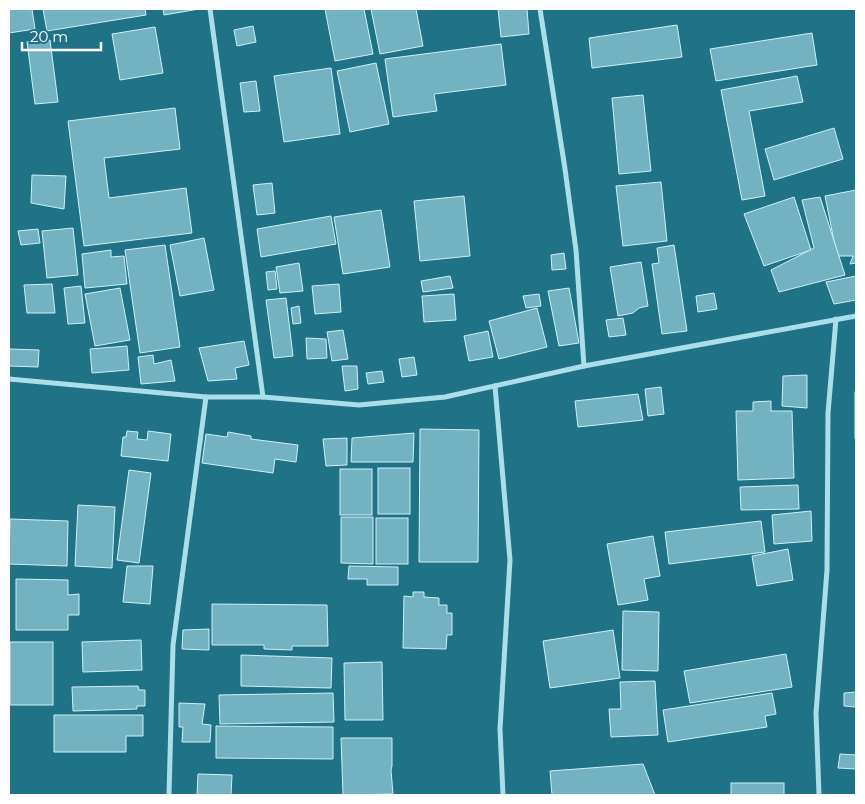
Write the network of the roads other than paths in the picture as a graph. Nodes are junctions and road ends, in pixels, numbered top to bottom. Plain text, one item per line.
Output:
1 (210, 9) edge
2 (540, 9) edge
3 (856, 316) edge
4 (836, 319) junction
5 (584, 366) junction
6 (9, 379) edge
7 (495, 386) junction
8 (206, 397) junction
9 (263, 397) junction
10 (169, 795) edge
11 (503, 795) edge
12 (819, 795) edge

1 - 9 street
2 - 5 street
3 - 4 street
4 - 5 street
4 - 12 street
5 - 7 street
6 - 8 street
7 - 9 street
7 - 11 street
8 - 9 street
8 - 10 street

